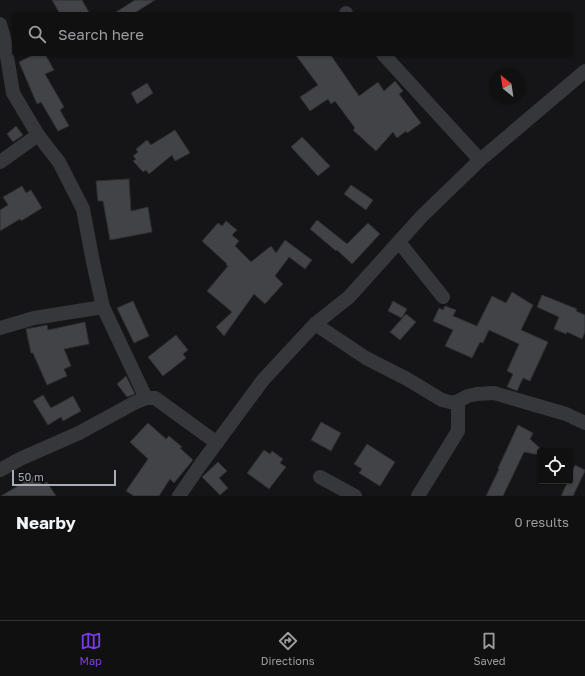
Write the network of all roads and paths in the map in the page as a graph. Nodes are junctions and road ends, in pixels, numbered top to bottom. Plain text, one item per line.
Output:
1 (0, 24) edge
2 (2, 39) edge
3 (385, 56) edge
4 (585, 70) edge
5 (38, 135) junction
6 (480, 160) junction
7 (0, 162) edge
8 (399, 242) junction
9 (443, 297) dead end
10 (103, 307) junction
11 (315, 324) junction
12 (0, 328) edge
13 (146, 398) junction
14 (458, 402) junction
15 (585, 423) edge
16 (217, 443) junction
17 (0, 470) edge
18 (320, 478) dead end
19 (179, 496) edge
20 (355, 496) edge
21 (418, 496) edge

1 - 2 street
2 - 5 street
3 - 6 street
4 - 6 street
5 - 7 street
5 - 10 street
6 - 8 street
8 - 9 street
8 - 11 street
10 - 12 street
10 - 13 street
11 - 14 street
11 - 16 street
13 - 16 street
13 - 17 street
14 - 15 street
14 - 21 street
16 - 19 street
18 - 20 street

